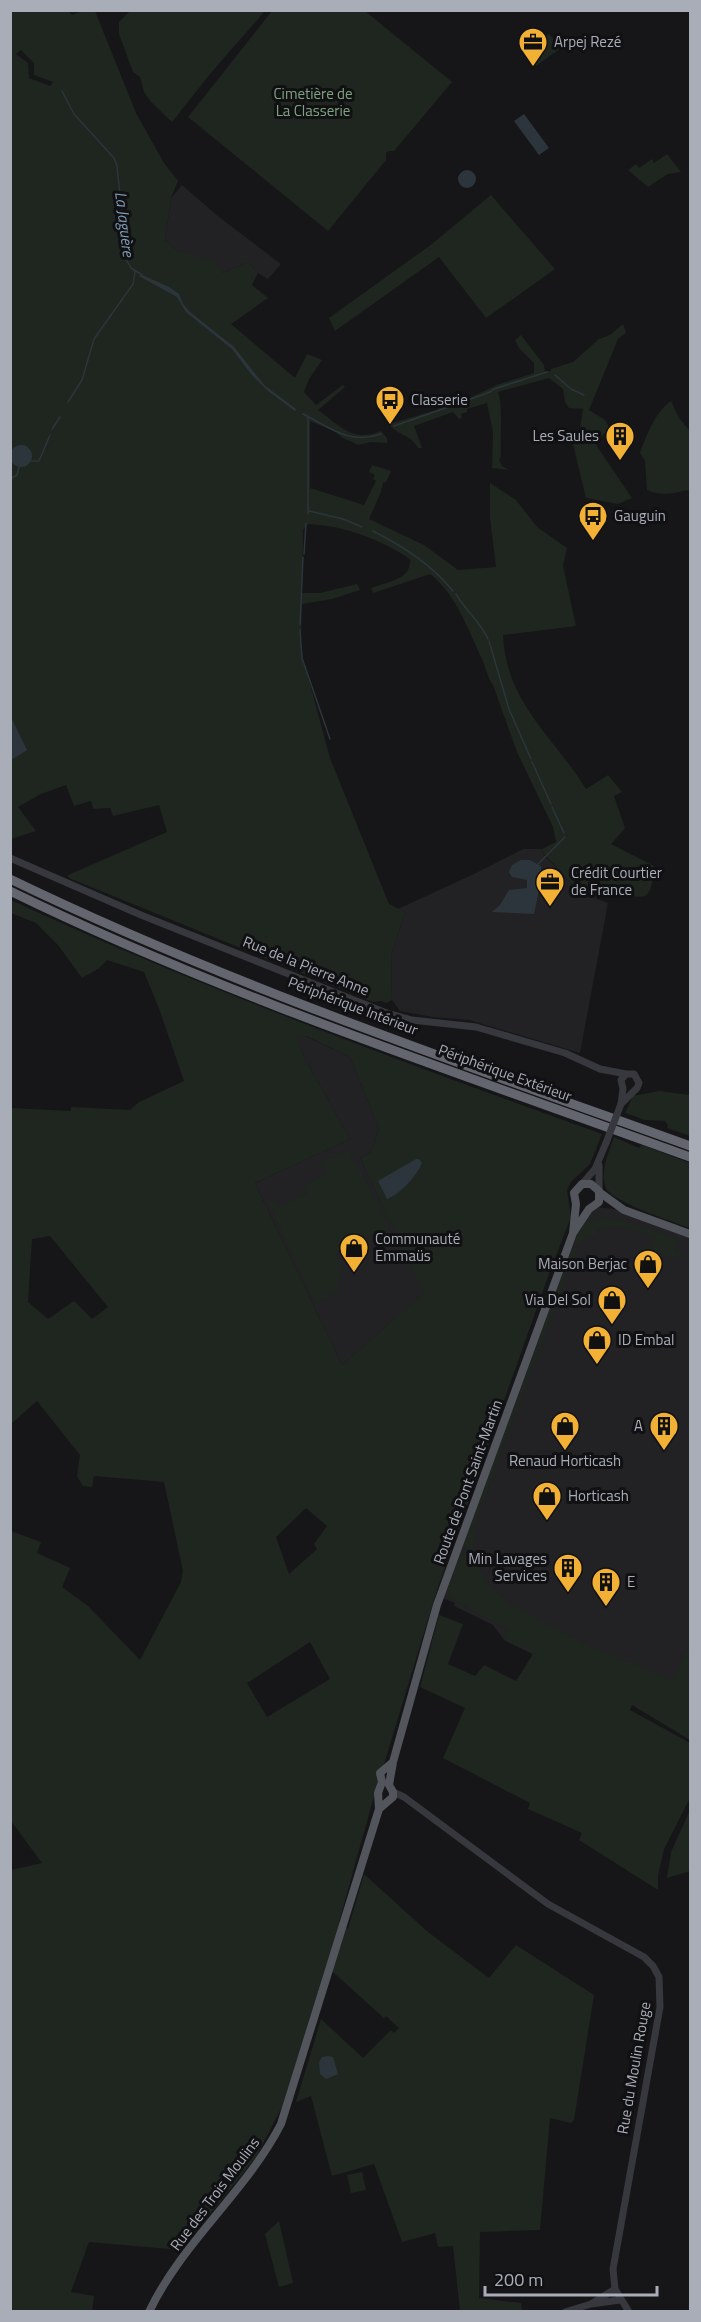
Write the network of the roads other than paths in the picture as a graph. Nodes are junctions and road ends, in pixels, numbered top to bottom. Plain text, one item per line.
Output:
1 (10, 858) edge
2 (10, 879) edge
3 (10, 891) edge
4 (600, 1069) junction
5 (627, 1074) junction
6 (622, 1087) junction
7 (632, 1092) junction
8 (621, 1104) junction
9 (690, 1146) edge
10 (601, 1157) junction
11 (690, 1157) edge
12 (582, 1184) junction
13 (599, 1191) junction
14 (576, 1204) junction
15 (592, 1208) junction
16 (624, 1210) junction
17 (573, 1233) junction
18 (690, 1234) edge
19 (389, 1771) junction
20 (386, 1800) junction
21 (615, 2289) junction
22 (620, 2300) junction
23 (591, 2304) junction
24 (149, 2312) edge
25 (565, 2312) edge
26 (629, 2312) edge

1 - 4 street, Rue de la Pierre Anne
2 - 9 highway, Périphérique Intérieur
3 - 11 highway, Périphérique Extérieur
4 - 5 street, Rue de la Pierre Anne
4 - 6 street, Rue de la Pierre Anne
5 - 6 street
5 - 7 street
6 - 7 street
6 - 8 street
7 - 8 street
8 - 10 street, bridge
10 - 12 street
10 - 13 street
12 - 13 main road
12 - 14 main road
13 - 15 main road
13 - 16 main road
14 - 15 main road
14 - 17 main road, Route de Pont Saint-Martin
15 - 16 main road
15 - 17 main road
16 - 18 main road
17 - 19 main road, Route de Pont Saint-Martin
19 - 20 main road
19 - 20 main road
20 - 21 street, Rue du Moulin Rouge
20 - 24 main road, Rue des Trois Moulins
21 - 22 street
21 - 23 street
22 - 23 street
22 - 26 street
23 - 25 street

